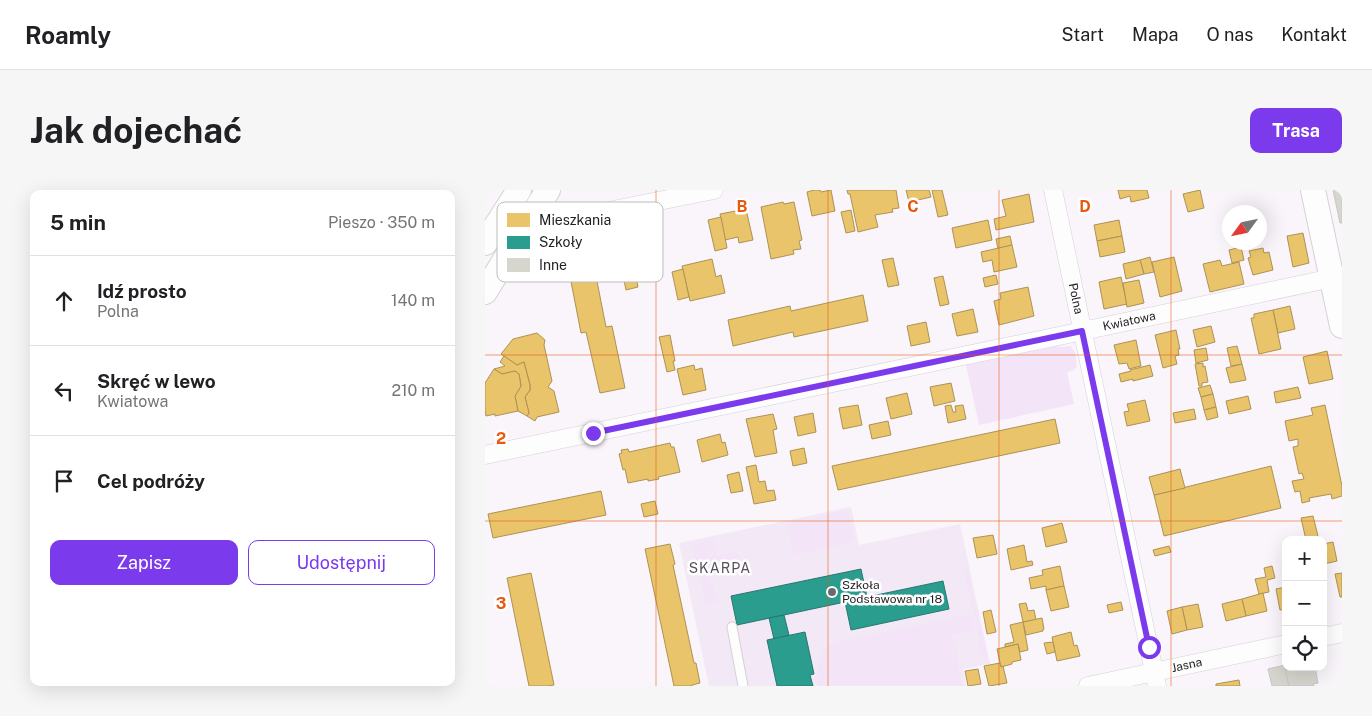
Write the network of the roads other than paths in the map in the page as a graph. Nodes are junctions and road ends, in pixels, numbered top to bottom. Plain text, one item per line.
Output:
1 (519, 190) edge
2 (548, 190) edge
3 (714, 190) edge
4 (1053, 190) edge
5 (1313, 190) edge
6 (511, 202) edge
7 (540, 202) edge
8 (654, 202) edge
9 (497, 224) edge
10 (485, 243) edge
11 (497, 272) edge
12 (1332, 278) junction
13 (485, 292) edge
14 (1342, 326) edge
15 (1082, 331) junction
16 (485, 456) edge
17 (732, 627) dead end
18 (1342, 633) edge
19 (1327, 636) edge
20 (1282, 645) edge
21 (1155, 679) edge
22 (743, 686) edge
23 (1088, 686) edge

1 - 6 main road
2 - 7 main road
3 - 8 street
4 - 15 street, Polna
5 - 12 main road
9 - 10 main road
11 - 13 main road
12 - 14 main road
12 - 15 street, Kwiatowa
15 - 16 street, Kwiatowa
15 - 21 street, Polna
17 - 22 lane
18 - 19 street
20 - 21 street, Jasna
21 - 23 street, Jasna

